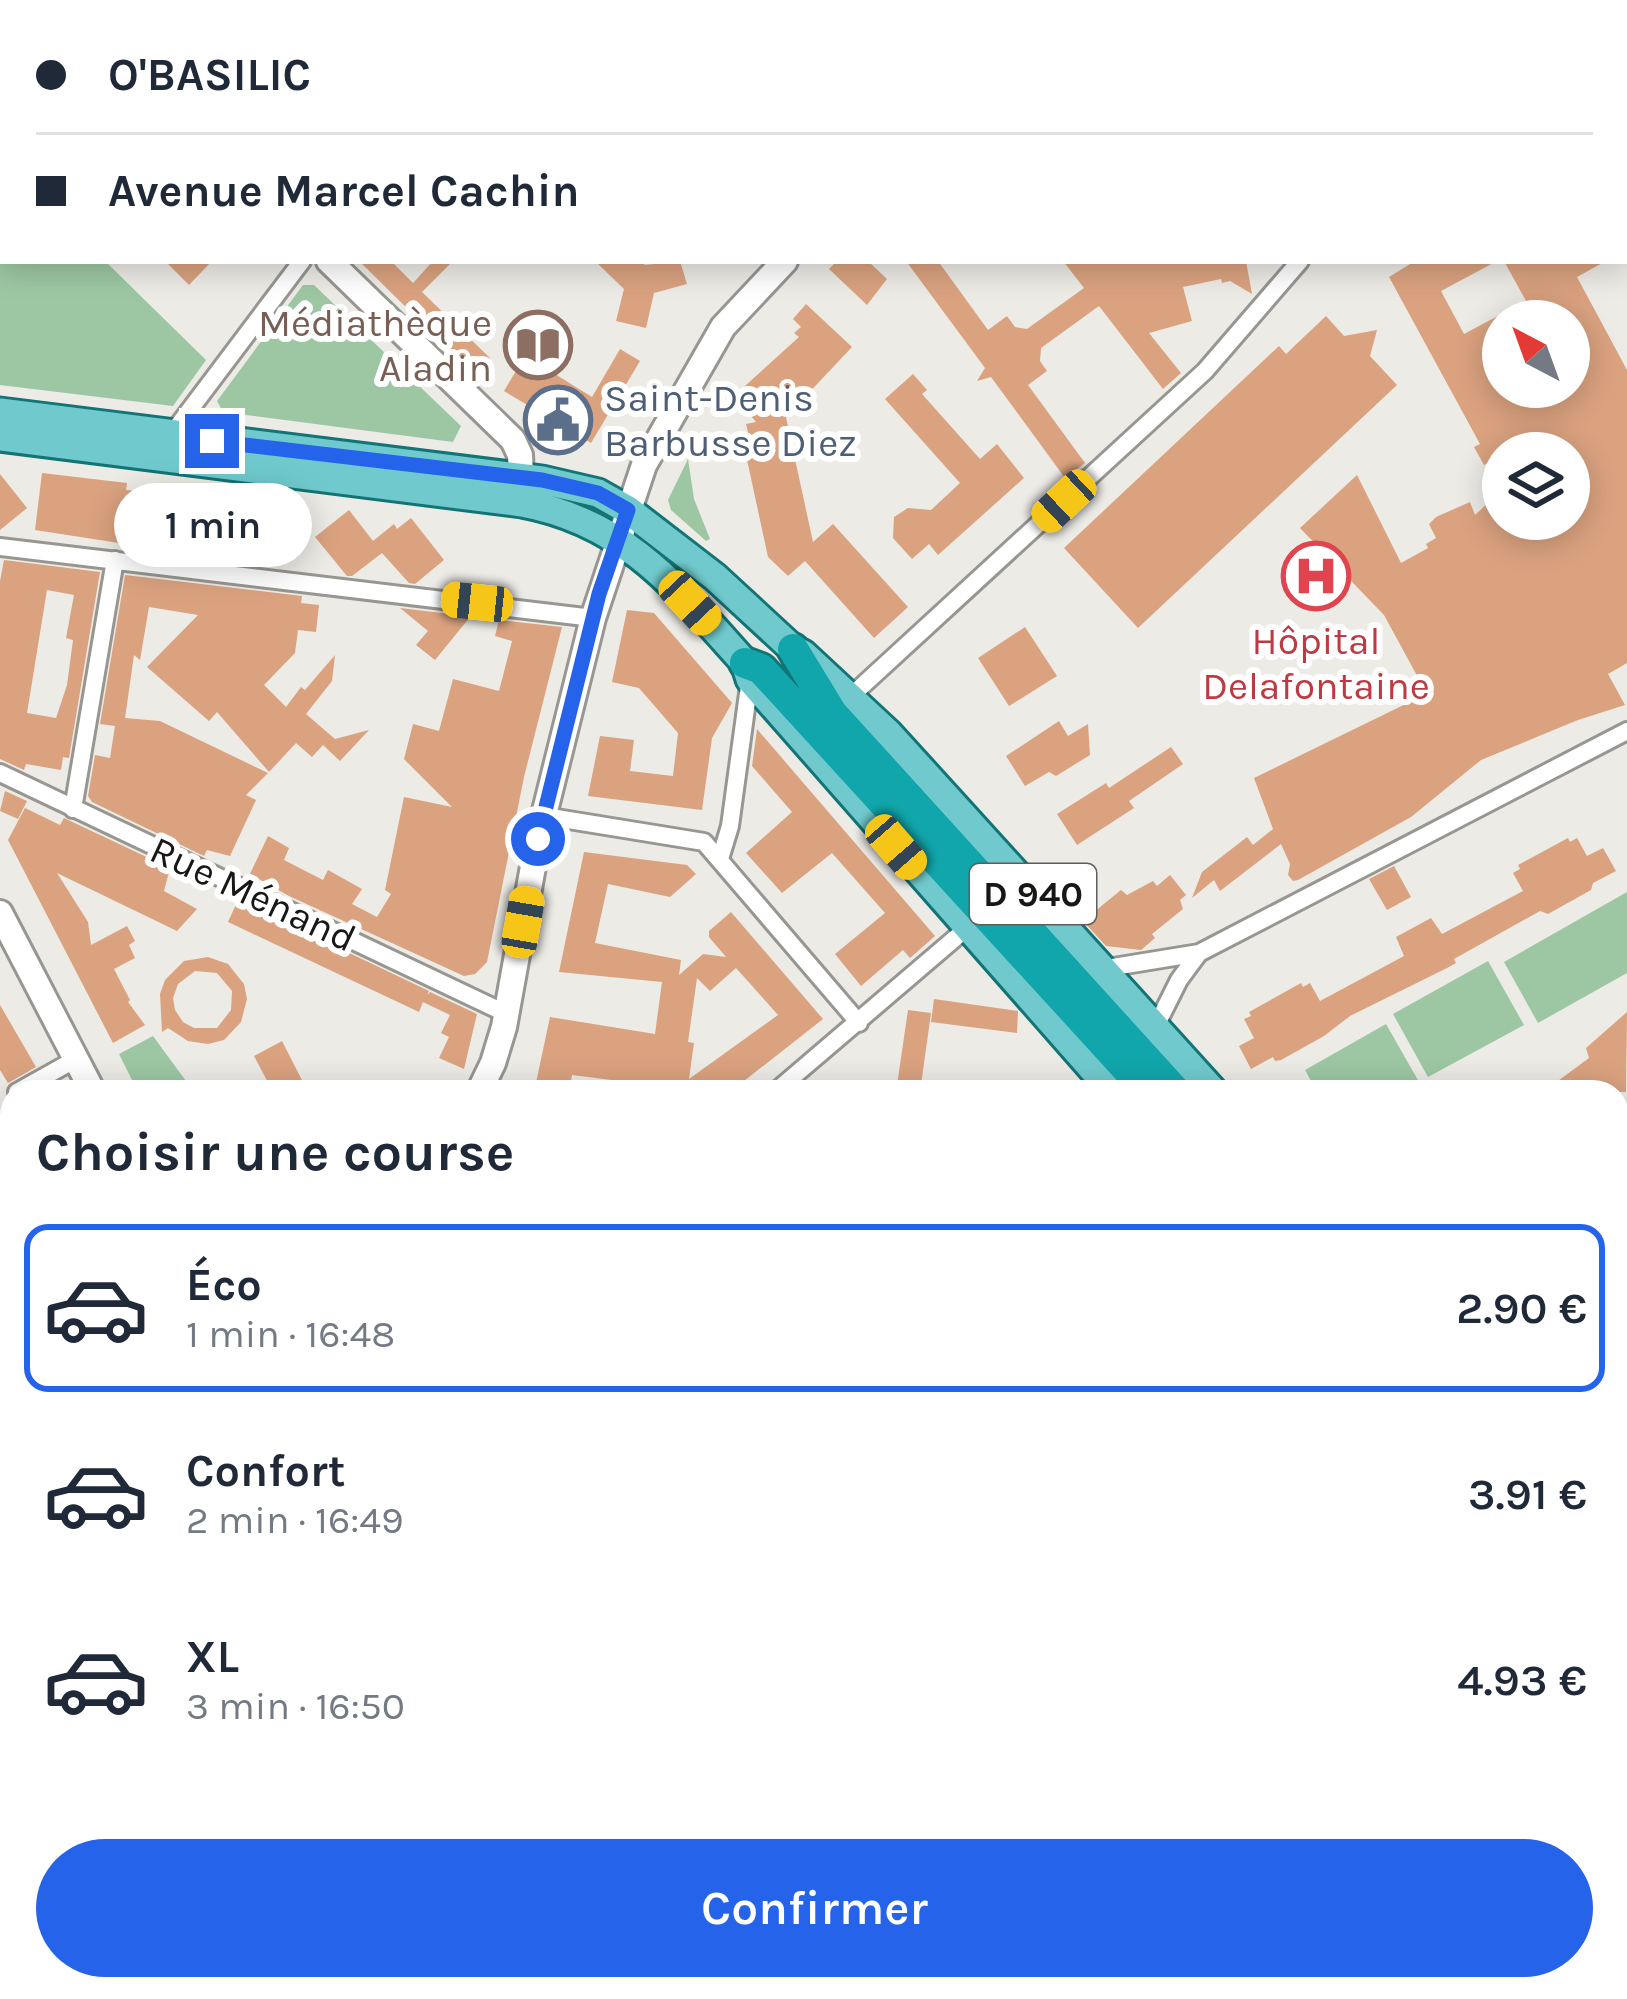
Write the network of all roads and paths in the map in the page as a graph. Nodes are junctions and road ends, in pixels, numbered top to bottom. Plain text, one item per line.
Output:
1 (300, 264) edge
2 (332, 264) edge
3 (782, 264) edge
4 (1298, 264) edge
5 (0, 412) edge
6 (169, 436) junction
7 (0, 437) edge
8 (520, 477) junction
9 (628, 510) junction
10 (618, 541) junction
11 (0, 547) edge
12 (116, 560) junction
13 (593, 618) junction
14 (793, 649) junction
15 (747, 671) junction
16 (850, 698) junction
17 (1627, 731) edge
18 (0, 773) edge
19 (74, 809) junction
20 (544, 816) junction
21 (720, 859) junction
22 (3, 920) edge
23 (967, 928) junction
24 (1198, 953) junction
25 (1101, 969) junction
26 (507, 1014) junction
27 (859, 1023) junction
28 (1155, 1028) junction
29 (76, 1059) junction
30 (39, 1080) edge
31 (87, 1080) edge
32 (485, 1080) edge
33 (790, 1080) edge
34 (1102, 1080) edge
35 (1137, 1080) edge
36 (1165, 1080) edge
37 (1203, 1080) edge

1 - 6 street
2 - 8 street
3 - 9 street
4 - 16 street
5 - 6 main road, D 940
6 - 8 main road, D 940
7 - 10 main road, D 940
8 - 9 main road, D 940
9 - 10 street
9 - 14 main road, D 940
10 - 13 street
10 - 15 main road, D 940
11 - 12 street
12 - 13 street
12 - 19 street
13 - 20 street
14 - 16 main road, D 940
14 - 36 highway
15 - 21 street
15 - 23 main road, D 940
15 - 35 highway
16 - 25 main road, D 940
17 - 24 street
18 - 19 street, Rue Ménand
19 - 26 street, Rue Ménand
20 - 21 street
20 - 26 street
21 - 27 street
22 - 29 street
23 - 27 street
23 - 34 main road, D 940
24 - 25 street
24 - 28 street
25 - 28 main road, D 940
26 - 32 street
27 - 33 street
28 - 37 main road, D 940
29 - 30 street
29 - 31 street

